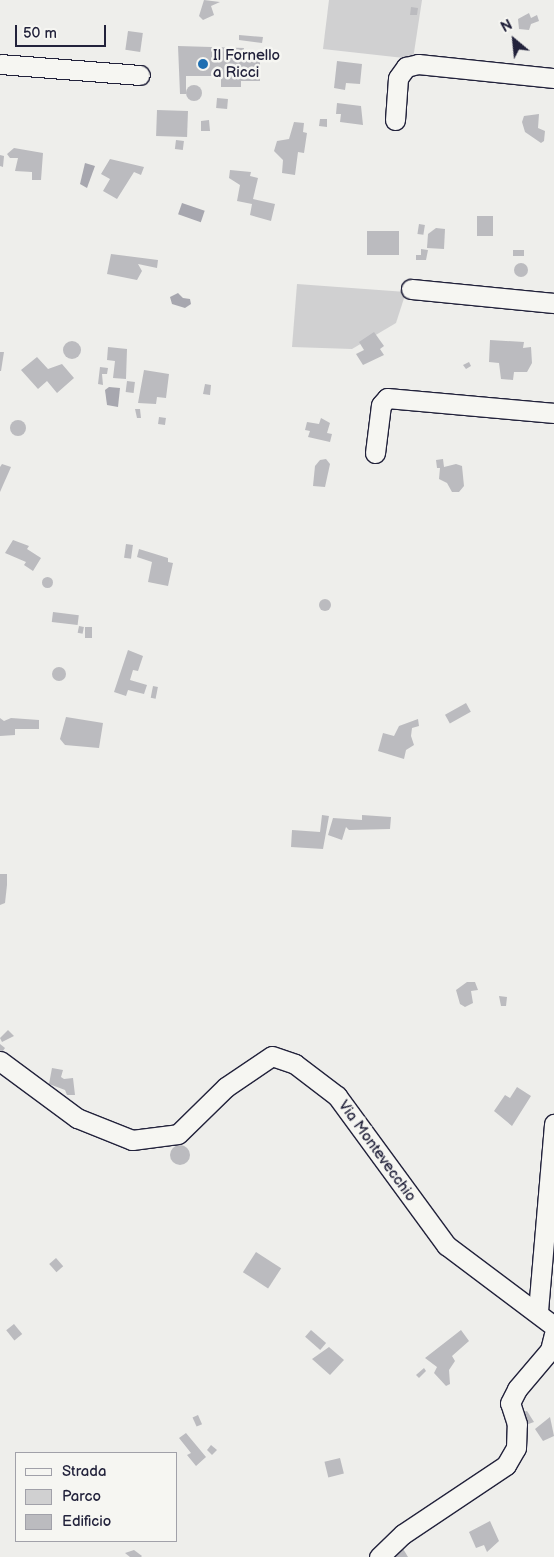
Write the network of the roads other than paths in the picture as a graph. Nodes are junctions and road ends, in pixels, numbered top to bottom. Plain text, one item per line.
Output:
1 (0, 64) edge
2 (140, 75) dead end
3 (554, 78) edge
4 (395, 120) dead end
5 (411, 289) dead end
6 (554, 303) edge
7 (554, 413) edge
8 (375, 453) dead end
9 (0, 1061) edge
10 (554, 1124) edge
11 (538, 1311) junction
12 (554, 1326) edge
13 (554, 1334) edge
14 (380, 1557) edge

1 - 2 street
3 - 4 street
5 - 6 street
7 - 8 street
9 - 11 street, Via Montevecchio
10 - 11 street
11 - 12 street
13 - 14 street

